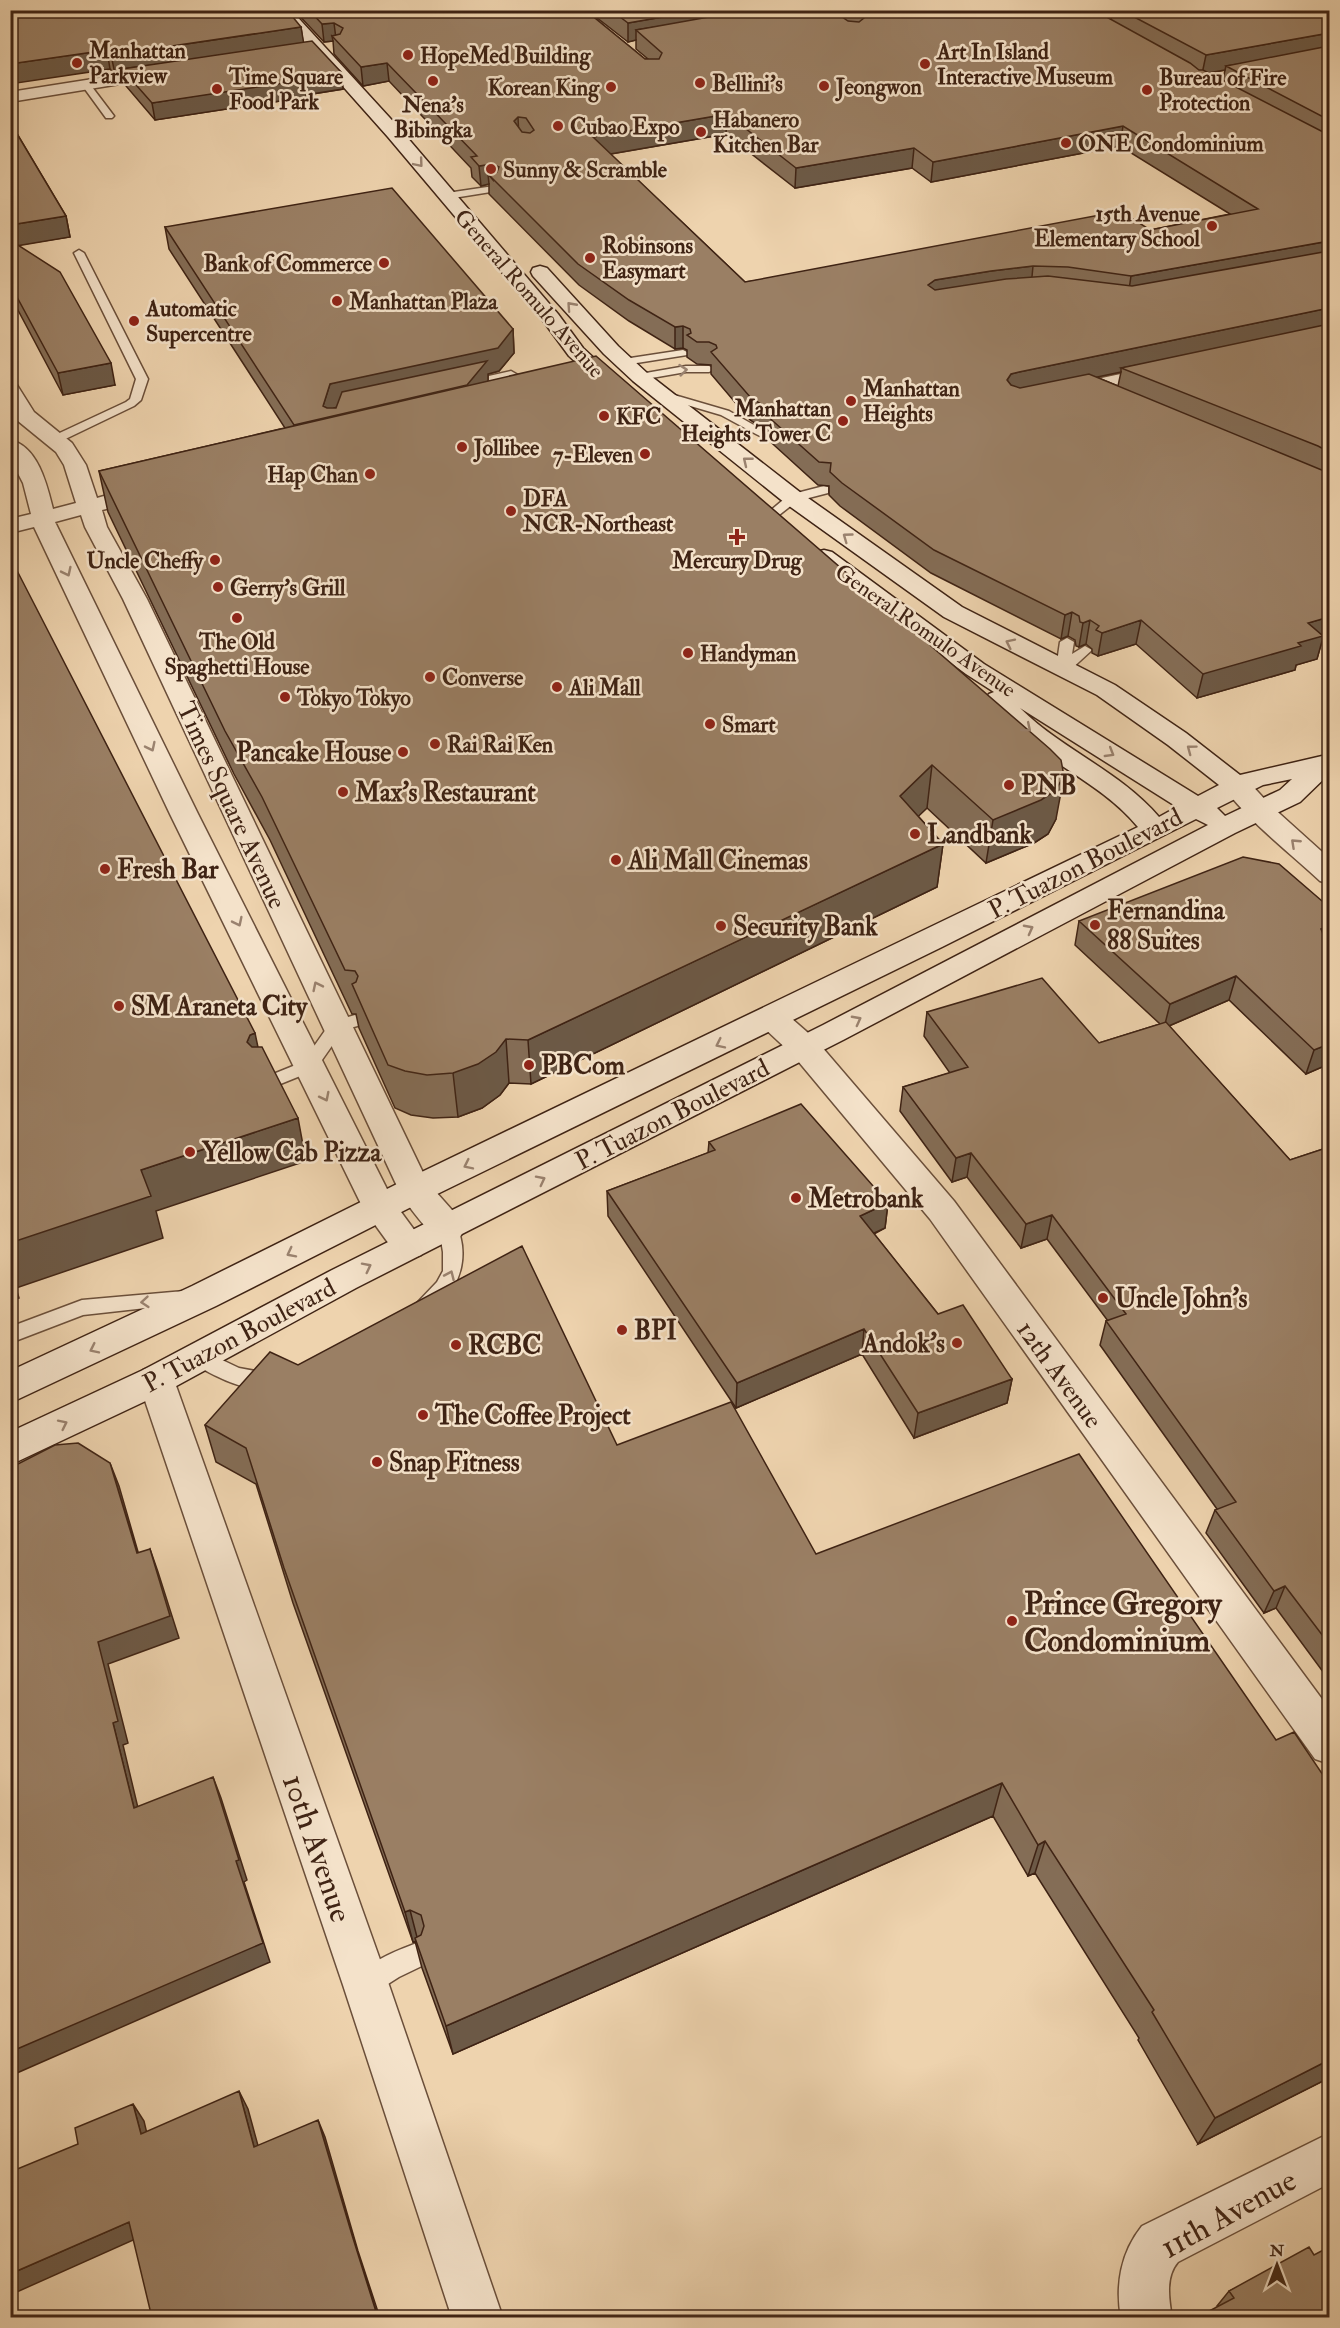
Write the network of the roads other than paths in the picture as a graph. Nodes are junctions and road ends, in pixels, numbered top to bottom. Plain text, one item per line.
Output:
1 (282, 10) edge
2 (303, 10) edge
3 (324, 46) junction
4 (294, 50) edge
5 (86, 85) junction
6 (10, 90) edge
7 (368, 93) junction
8 (10, 97) edge
9 (109, 116) dead end
10 (494, 189) edge
11 (468, 192) junction
12 (447, 196) junction
13 (484, 210) dead end
14 (79, 253) dead end
15 (531, 262) dead end
16 (683, 353) edge
17 (624, 362) junction
18 (1182, 368) edge
19 (709, 369) edge
20 (640, 377) junction
21 (592, 379) junction
22 (1088, 387) junction
23 (10, 389) edge
24 (533, 392) edge
25 (456, 393) edge
26 (664, 395) junction
27 (1047, 395) edge
28 (1120, 400) edge
29 (633, 402) edge
30 (760, 432) edge
31 (55, 440) junction
32 (10, 446) edge
33 (107, 480) edge
34 (824, 490) edge
35 (87, 496) junction
36 (130, 497) edge
37 (793, 498) junction
38 (33, 505) junction
39 (780, 523) joint
40 (10, 526) edge
41 (1067, 642) edge
42 (1085, 650) edge
43 (975, 669) junction
44 (1063, 669) junction
45 (1094, 703) junction
46 (1042, 712) junction
47 (1326, 763) edge
48 (1237, 786) junction
49 (1197, 806) junction
50 (1260, 811) junction
51 (1225, 827) junction
52 (1155, 830) junction
53 (1329, 875) edge
54 (772, 1018) junction
55 (346, 1023) junction
56 (804, 1047) junction
57 (309, 1066) junction
58 (267, 1083) edge
59 (415, 1190) junction
60 (381, 1208) junction
61 (448, 1228) junction
62 (409, 1246) junction
63 (204, 1296) junction
64 (407, 1317) edge
65 (10, 1335) edge
66 (199, 1357) junction
67 (286, 1377) edge
68 (156, 1380) junction
69 (10, 1388) edge
70 (10, 1450) edge
71 (1329, 1745) edge
72 (417, 1955) edge
73 (366, 1985) junction
74 (1329, 2157) edge
75 (478, 2318) edge
76 (1147, 2318) edge

1 - 3 street, General Romulo Avenue
2 - 3 street, General Romulo Avenue
3 - 4 street
3 - 7 street, General Romulo Avenue
5 - 6 street
5 - 8 street
5 - 9 lane
7 - 11 street, General Romulo Avenue
7 -> 12 street, General Romulo Avenue
10 - 11 lane
11 - 12 lane
11 - 13 street, General Romulo Avenue
12 - 21 street, General Romulo Avenue
14 - 31 lane
17 -> 15 street, General Romulo Avenue
16 - 17 lane
17 - 20 street, General Romulo Avenue
17 - 21 street
18 - 22 street
20 -> 19 lane
20 - 21 street
20 - 26 street, General Romulo Avenue
21 - 29 street, General Romulo Avenue
22 - 27 street
22 - 28 street
23 - 31 street, Times Square Avenue
24 - 25 street
26 - 30 lane
37 -> 26 street, General Romulo Avenue
31 - 35 street, Times Square Avenue
32 - 38 street, Times Square Avenue
33 - 35 street
34 - 37 lane
35 - 36 street
35 - 38 street
55 -> 35 street, Times Square Avenue
37 - 39 lane
44 -> 37 street, General Romulo Avenue
38 - 40 street
38 -> 57 street, Times Square Avenue
39 - 43 street, General Romulo Avenue
41 - 44 lane
42 - 44 lane
43 - 46 street, General Romulo Avenue
43 -> 52 street
44 - 45 street, General Romulo Avenue
45 - 46 street
48 -> 45 street, General Romulo Avenue
46 -> 49 street, General Romulo Avenue
47 - 48 street, P. Tuazon Boulevard
47 - 50 street, P. Tuazon Boulevard
48 - 49 street, P. Tuazon Boulevard
48 - 50 street, General Romulo Avenue
49 - 51 street, General Romulo Avenue
49 - 52 street, P. Tuazon Boulevard
50 - 51 street, P. Tuazon Boulevard
53 -> 50 street, General Romulo Avenue
56 -> 51 street, P. Tuazon Boulevard
52 - 54 street, P. Tuazon Boulevard
54 - 56 street, 12th Avenue
54 -> 59 street, P. Tuazon Boulevard
55 - 57 lane
55 - 59 street, Times Square Avenue
61 -> 56 street, P. Tuazon Boulevard
56 - 71 street, 12th Avenue
57 - 58 lane
57 -> 60 street, Times Square Avenue
59 - 60 street, P. Tuazon Boulevard
59 - 61 street, Times Square Avenue
60 - 62 street, Times Square Avenue
60 -> 63 street, P. Tuazon Boulevard
61 - 62 street, P. Tuazon Boulevard
64 -> 61 lane
66 -> 62 street, P. Tuazon Boulevard
63 -> 65 lane
63 -> 69 street, P. Tuazon Boulevard
66 - 67 lane
66 - 68 street, P. Tuazon Boulevard
70 -> 68 street, P. Tuazon Boulevard
68 - 73 street, 10th Avenue
72 - 73 lane
73 - 75 street, 10th Avenue
74 - 76 street, 11th Avenue

